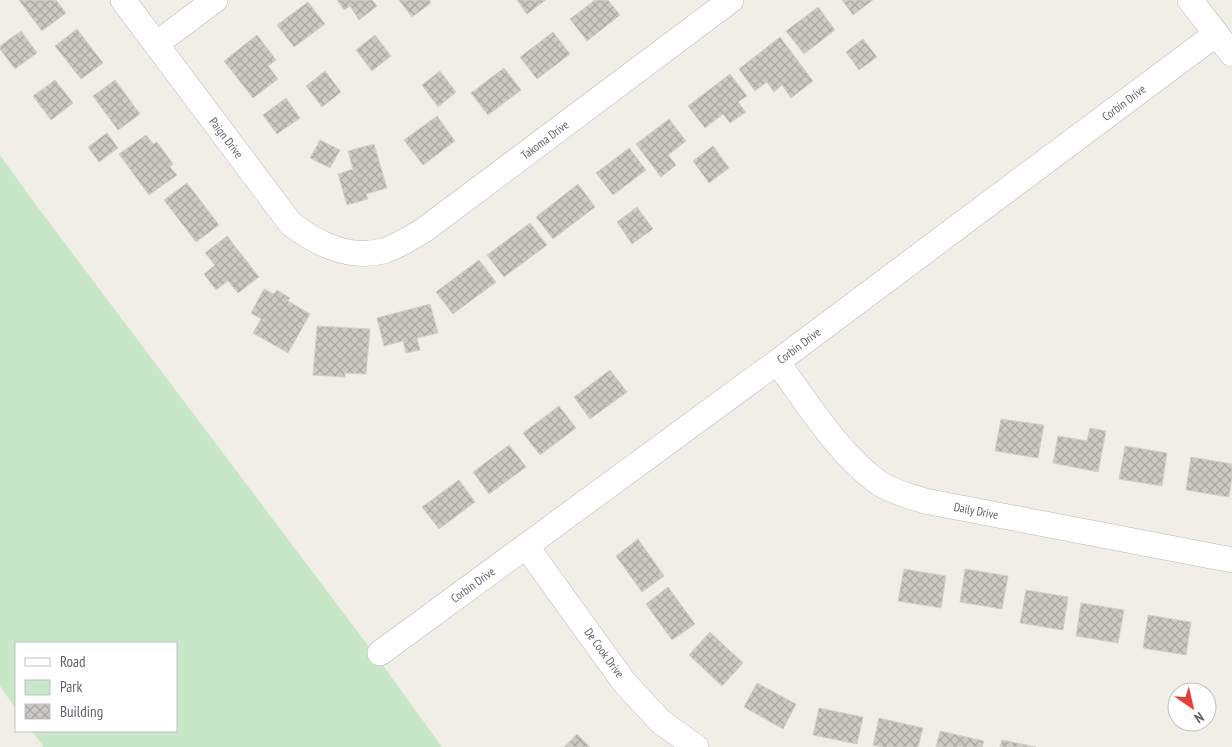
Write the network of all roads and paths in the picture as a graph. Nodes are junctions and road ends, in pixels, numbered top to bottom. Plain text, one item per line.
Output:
1 (123, 0) edge
2 (215, 0) edge
3 (731, 0) edge
4 (1190, 0) edge
5 (1216, 34) junction
6 (156, 44) junction
7 (1232, 54) edge
8 (347, 253) joint
9 (777, 362) junction
10 (526, 546) junction
11 (1232, 560) edge
12 (380, 653) dead end
13 (696, 747) edge

1 - 6 street, Paign Drive
2 - 6 street
3 - 8 street, Takoma Drive
4 - 5 street
5 - 7 street
5 - 9 street, Corbin Drive
6 - 8 street, Paign Drive
9 - 10 street, Corbin Drive
9 - 11 street, Daily Drive
10 - 12 street, Corbin Drive
10 - 13 street, De Cook Drive

